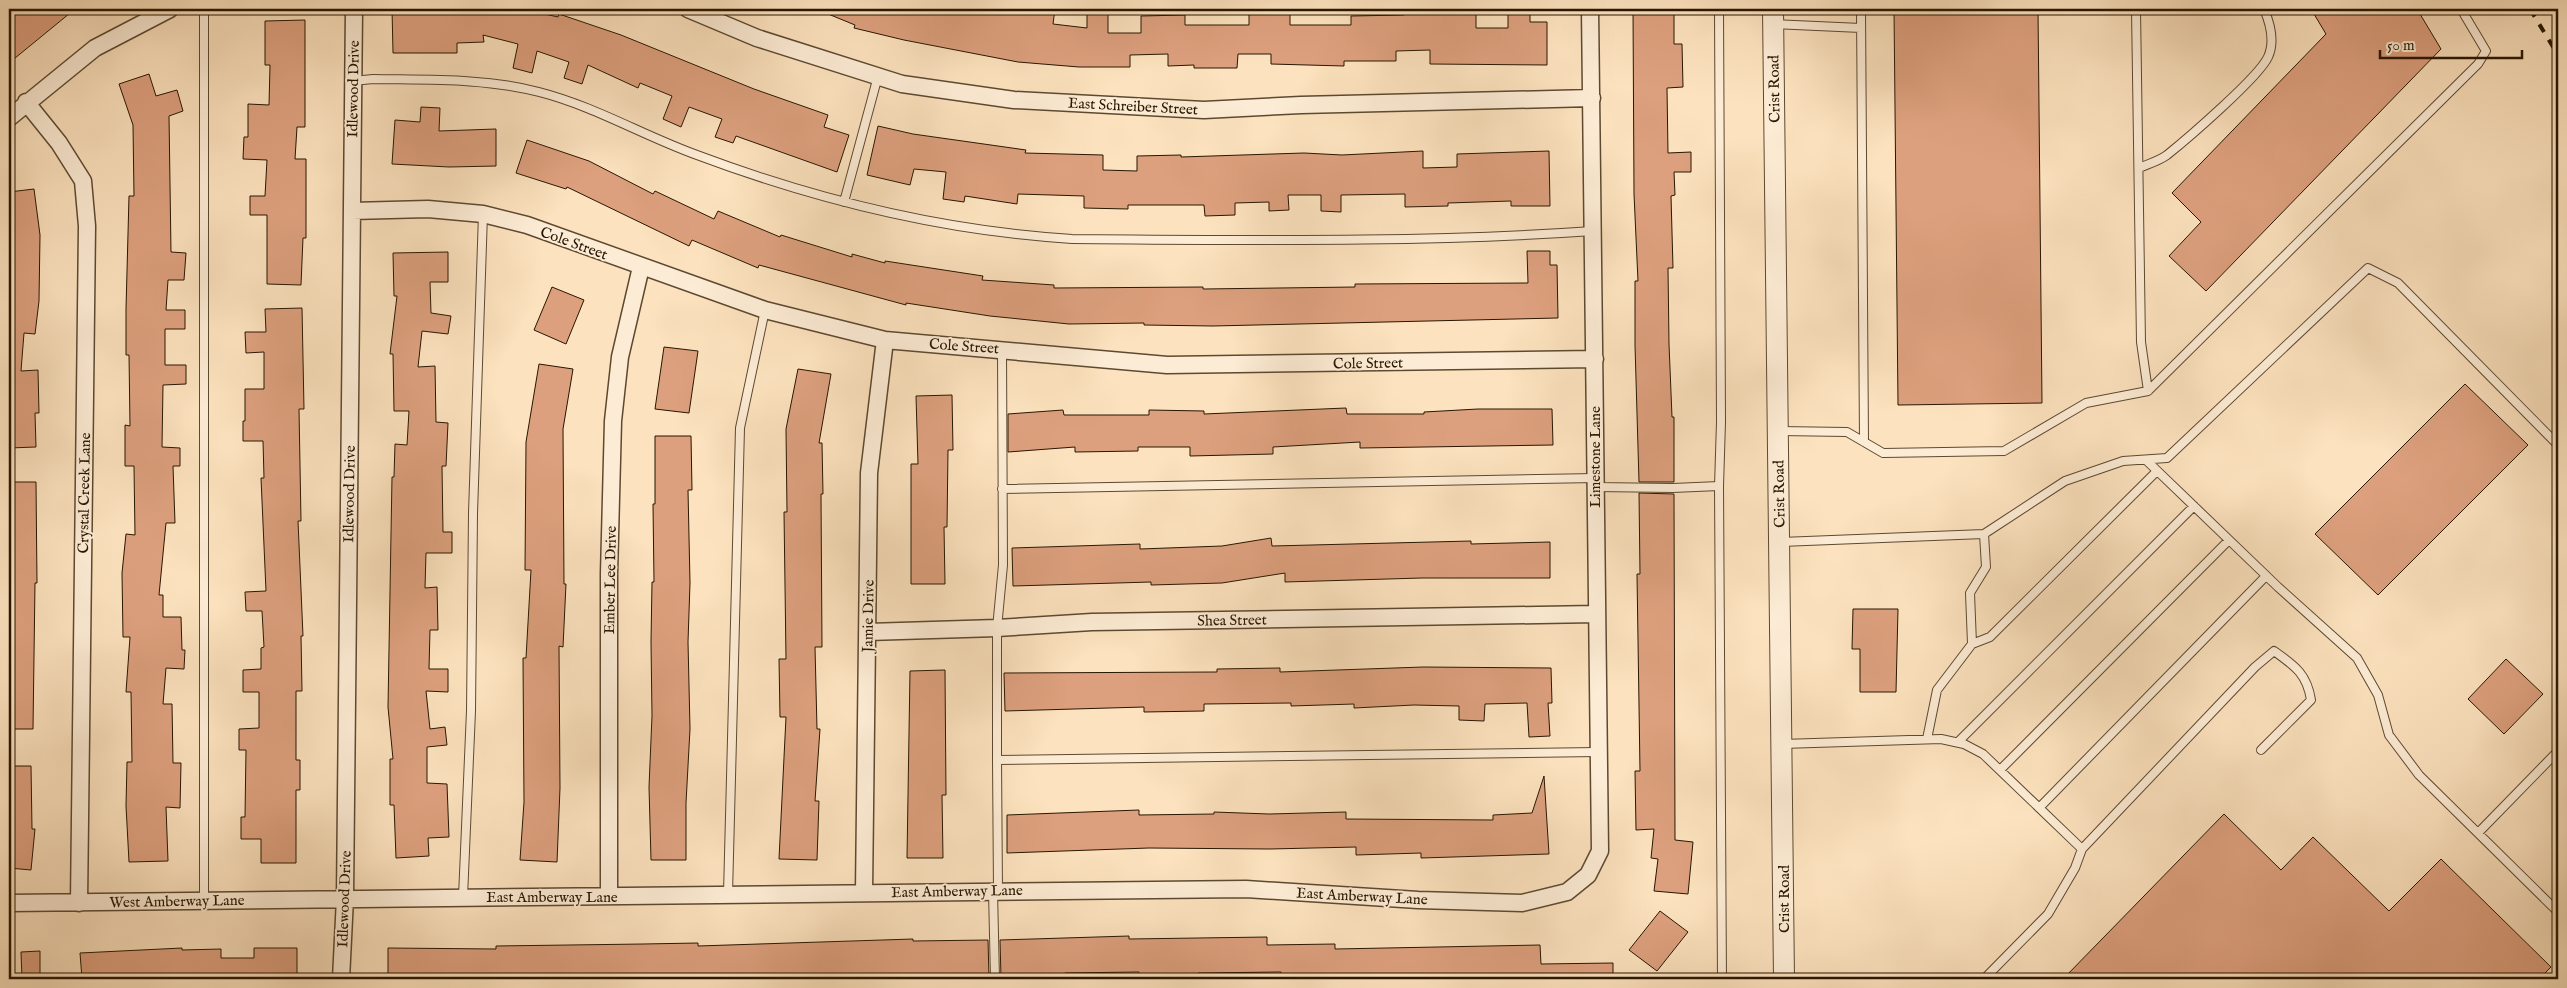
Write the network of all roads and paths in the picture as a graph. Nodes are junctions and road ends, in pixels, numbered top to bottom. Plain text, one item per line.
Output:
1 (170, 9) edge
2 (204, 9) edge
3 (354, 9) edge
4 (688, 9) edge
5 (1590, 9) edge
6 (1719, 9) edge
7 (1861, 9) edge
8 (2136, 9) edge
9 (2264, 9) edge
10 (2461, 9) edge
11 (1773, 16) edge
12 (1861, 28) junction
13 (878, 76) junction
14 (353, 81) junction
15 (1592, 98) junction
16 (26, 102) junction
17 (9, 118) edge
18 (2139, 168) junction
19 (844, 202) junction
20 (352, 211) junction
21 (483, 214) junction
22 (1593, 231) junction
23 (641, 267) junction
24 (765, 310) junction
25 (885, 340) junction
26 (1002, 349) junction
27 (1595, 359) junction
28 (2148, 391) junction
29 (1778, 431) junction
30 (1864, 442) junction
31 (2558, 445) edge
32 (2146, 460) junction
33 (2158, 471) junction
34 (1596, 482) junction
35 (1719, 486) junction
36 (1002, 488) junction
37 (2194, 506) junction
38 (1984, 534) junction
39 (2229, 540) junction
40 (1780, 542) junction
41 (2266, 576) junction
42 (1596, 614) junction
43 (997, 628) junction
44 (868, 632) junction
45 (1972, 644) junction
46 (1928, 739) junction
47 (1958, 742) junction
48 (1782, 744) junction
49 (2262, 750) dead end
50 (2558, 751) edge
51 (1597, 752) junction
52 (997, 760) junction
53 (2000, 770) junction
54 (2040, 808) junction
55 (2478, 833) junction
56 (2082, 849) junction
57 (996, 891) junction
58 (864, 892) junction
59 (1567, 892) joint
60 (728, 894) junction
61 (609, 896) junction
62 (463, 897) junction
63 (345, 898) junction
64 (204, 901) junction
65 (9, 903) edge
66 (79, 903) junction
67 (2558, 912) edge
68 (341, 979) edge
69 (995, 979) edge
70 (1722, 979) edge
71 (1784, 979) edge
72 (1984, 979) edge

1 - 16 street
2 - 64 lane
3 - 14 street, Idlewood Drive
4 - 13 street, East Schreiber Street
5 - 15 street, Limestone Lane
6 - 35 lane
7 - 12 lane
8 - 18 lane
9 - 18 lane
10 - 28 lane
11 - 12 lane
11 - 29 street, Crist Road
12 - 30 lane
13 - 15 street, East Schreiber Street
13 - 19 lane
14 - 19 lane
14 - 20 street, Idlewood Drive
15 - 22 street, Limestone Lane
16 - 17 street
16 - 66 street, Crystal Creek Lane
18 - 28 lane
19 - 22 lane
20 - 21 street, Cole Street
20 - 63 street, Idlewood Drive
21 - 23 street, Cole Street
21 - 62 lane
22 - 27 street, Limestone Lane
23 - 24 street, Cole Street
23 - 61 street, Ember Lee Drive
24 - 25 street, Cole Street
24 - 60 lane
25 - 26 street, Cole Street
25 - 44 street, Jamie Drive
26 - 27 street, Cole Street
26 - 36 lane
27 - 34 street, Limestone Lane
28 - 30 lane
29 - 30 lane
29 - 40 street, Crist Road
31 - 32 lane
32 - 33 lane
32 - 38 lane
33 - 37 lane
33 - 45 lane
34 - 35 lane
34 - 36 lane
34 - 42 street, Limestone Lane
35 - 70 lane
36 - 43 lane
37 - 39 lane
37 - 47 lane
38 - 40 lane
38 - 45 lane
39 - 41 lane
39 - 53 lane
40 - 48 street, Crist Road
41 - 54 lane
41 - 55 lane
42 - 43 street, Shea Street
42 - 51 street, Limestone Lane
43 - 44 street, Shea Street
43 - 52 lane
44 - 58 street, Jamie Drive
45 - 46 lane
46 - 47 lane
46 - 48 lane
47 - 53 lane
48 - 71 street, Crist Road
49 - 56 lane
50 - 55 lane
51 - 52 lane
51 - 59 street, Limestone Lane
52 - 57 lane
53 - 54 lane
54 - 56 lane
55 - 67 lane
56 - 72 lane
57 - 58 street, East Amberway Lane
57 - 59 street, East Amberway Lane
57 - 69 lane
58 - 60 street, East Amberway Lane
60 - 61 street, East Amberway Lane
61 - 62 street, East Amberway Lane
62 - 63 street, East Amberway Lane
63 - 64 street, West Amberway Lane
63 - 68 street, Idlewood Drive
64 - 66 street, West Amberway Lane
65 - 66 street, West Amberway Lane

